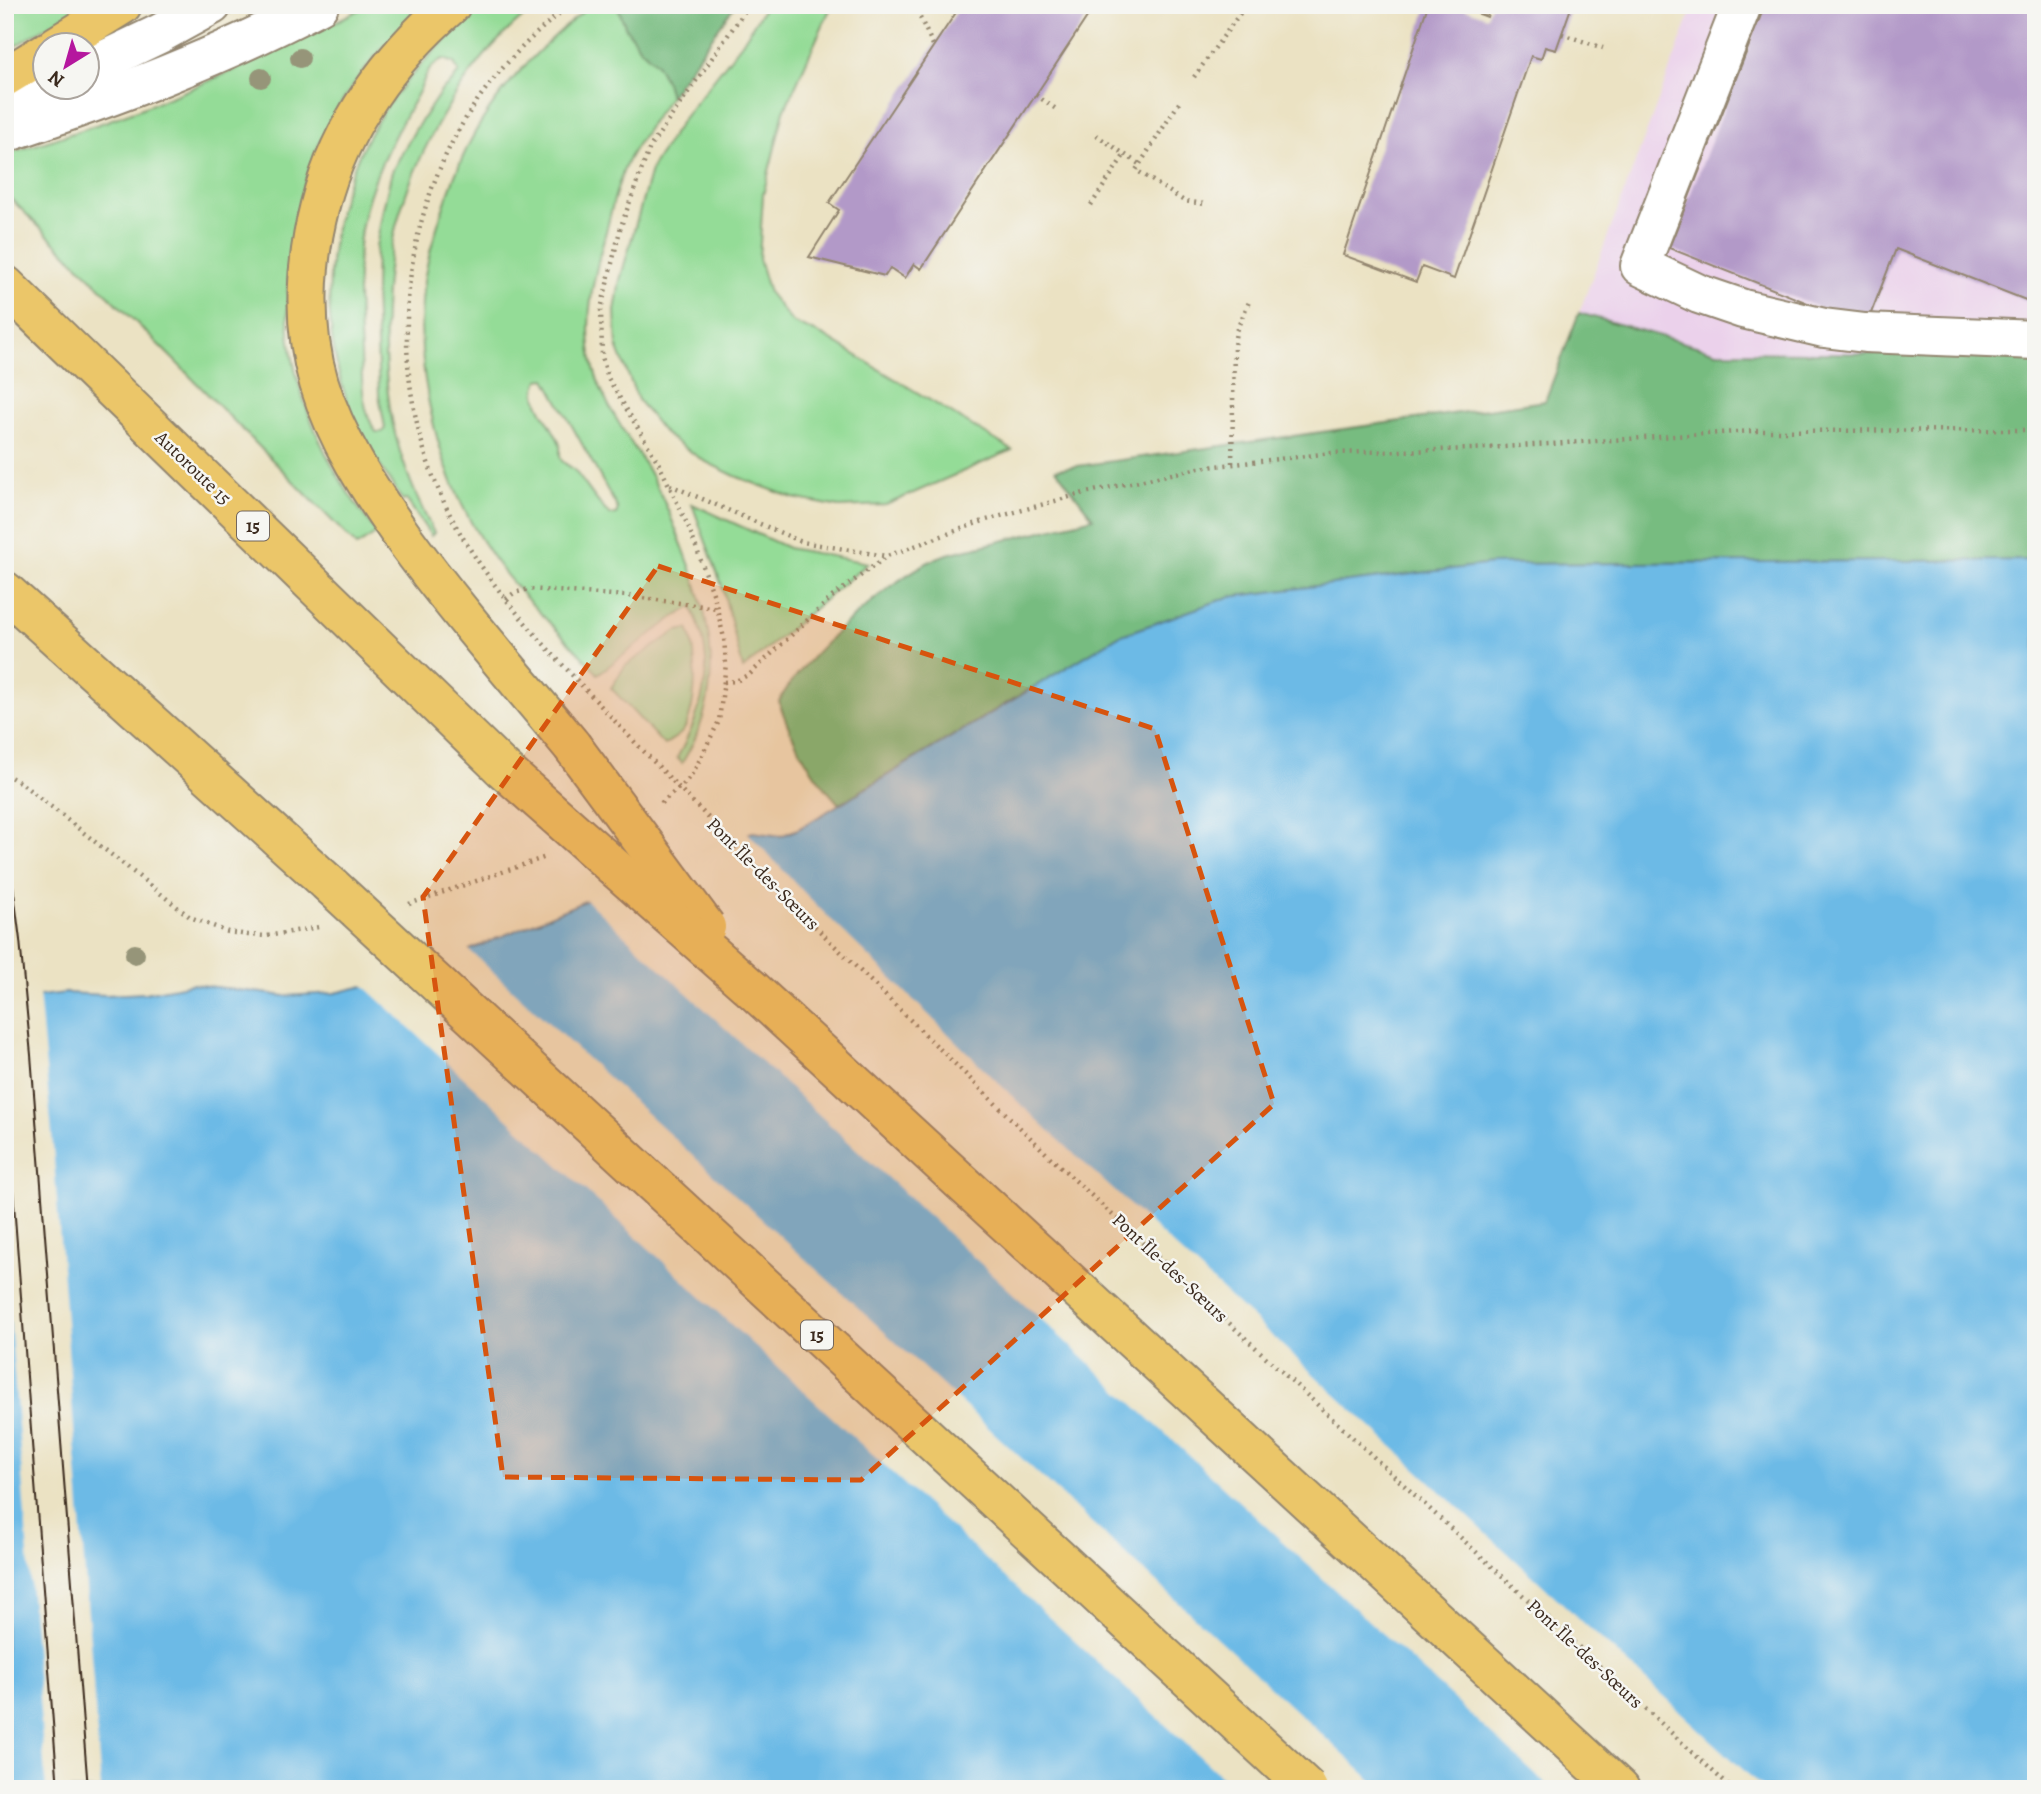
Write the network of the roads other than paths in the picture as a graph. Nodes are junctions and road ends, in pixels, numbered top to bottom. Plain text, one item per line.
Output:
1 (122, 5) edge
2 (212, 5) edge
3 (319, 5) edge
4 (451, 5) edge
5 (1742, 5) edge
6 (79, 32) edge
7 (32, 61) edge
8 (102, 61) edge
9 (5, 77) edge
10 (32, 85) edge
11 (5, 94) edge
12 (5, 133) edge
13 (5, 285) edge
14 (2036, 340) edge
15 (5, 591) edge
16 (753, 990) junction
17 (1308, 1789) edge
18 (1620, 1789) edge

1 - 6 highway
2 - 8 street
3 - 12 street
4 - 16 highway, bridge
5 - 14 street
7 - 9 highway
10 - 11 street
13 - 16 highway, Autoroute 15 / 15, bridge
15 - 17 highway, 15, bridge
16 - 18 highway, 15

